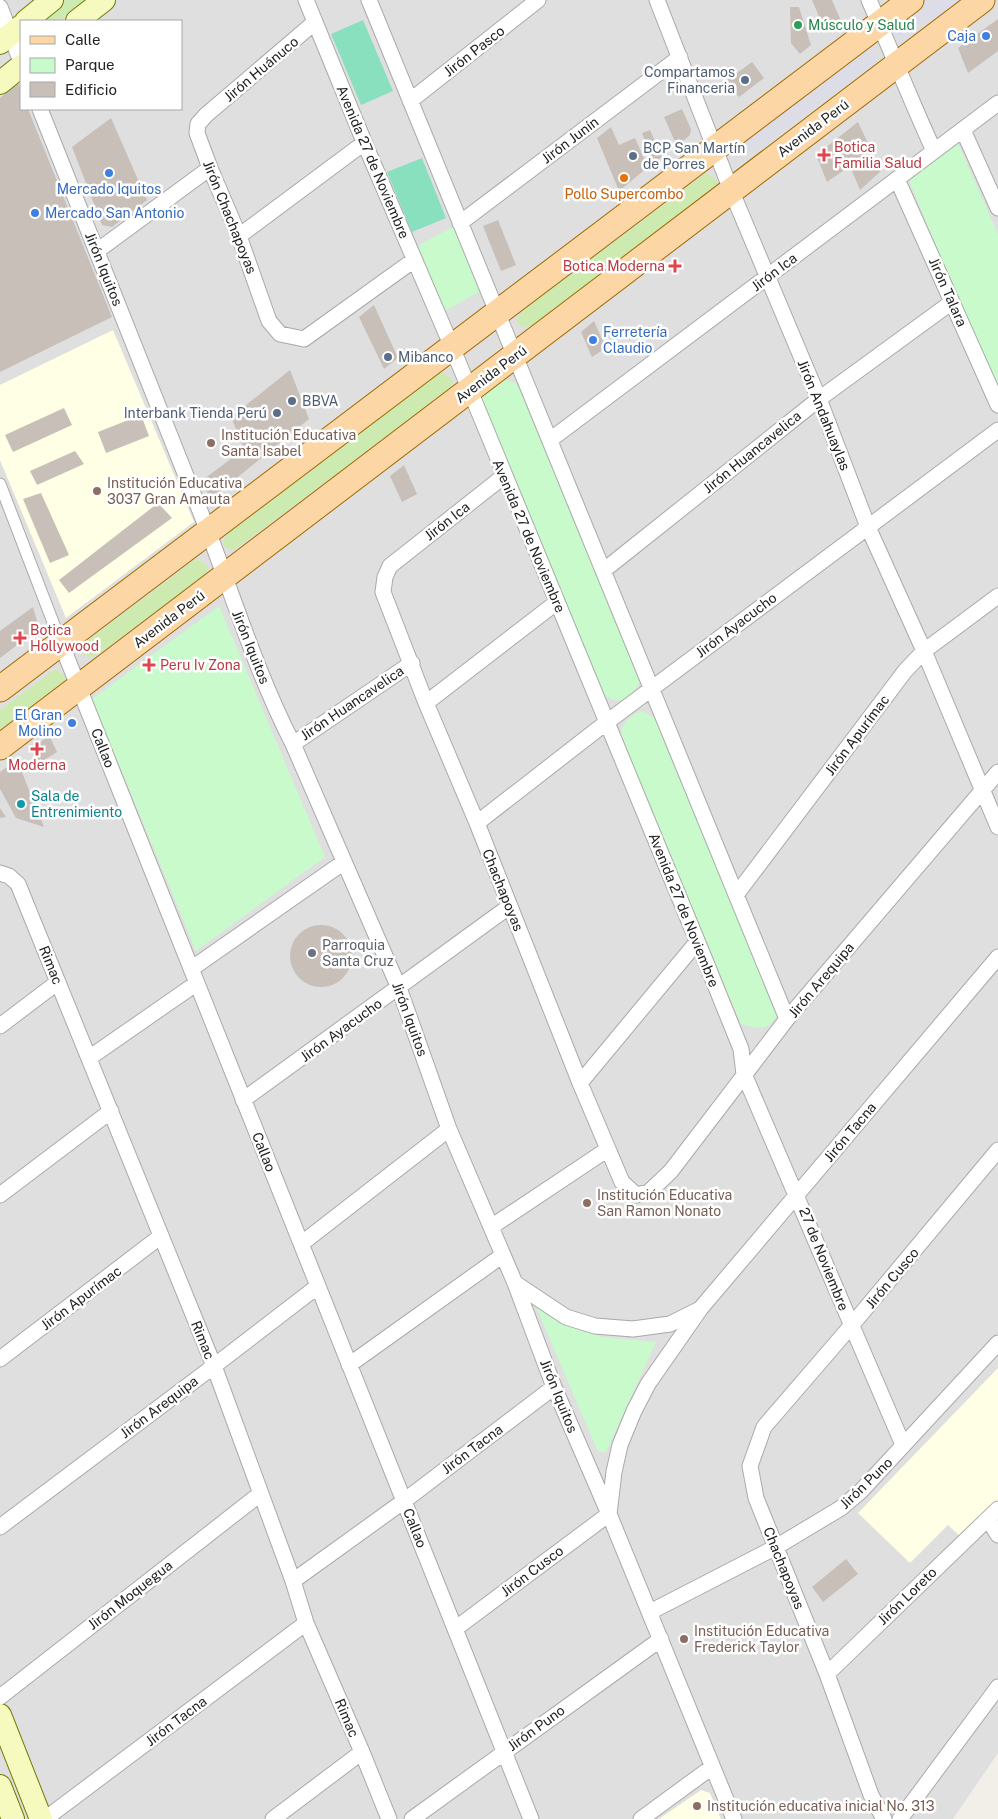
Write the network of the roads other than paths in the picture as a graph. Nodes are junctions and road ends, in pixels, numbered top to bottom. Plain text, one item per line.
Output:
1 (52, 0) edge
2 (104, 0) edge
3 (306, 0) edge
4 (369, 0) edge
5 (538, 0) edge
6 (657, 0) edge
7 (869, 0) edge
8 (911, 0) edge
9 (982, 0) edge
10 (0, 7) edge
11 (28, 20) edge
12 (78, 20) edge
13 (315, 22) junction
14 (880, 24) junction
15 (15, 31) edge
16 (20, 57) edge
17 (680, 57) junction
18 (898, 64) junction
19 (20, 67) edge
20 (0, 84) edge
21 (410, 101) junction
22 (998, 103) edge
23 (40, 110) edge
24 (206, 115) joint
25 (963, 130) junction
26 (364, 143) junction
27 (715, 148) junction
28 (934, 151) junction
29 (210, 168) junction
30 (897, 179) junction
31 (732, 190) junction
32 (998, 208) edge
33 (460, 222) junction
34 (239, 236) junction
35 (97, 251) junction
36 (414, 260) junction
37 (767, 277) junction
38 (952, 302) junction
39 (498, 312) junction
40 (452, 347) junction
41 (516, 355) junction
42 (469, 390) junction
43 (819, 399) junction
44 (998, 405) edge
45 (998, 430) edge
46 (550, 440) junction
47 (504, 476) junction
48 (0, 484) edge
49 (868, 526) junction
50 (208, 531) junction
51 (390, 566) joint
52 (603, 571) junction
53 (224, 576) junction
54 (998, 596) edge
55 (557, 602) junction
56 (60, 643) junction
57 (924, 651) junction
58 (412, 663) junction
59 (79, 687) junction
60 (0, 689) edge
61 (652, 689) junction
62 (426, 702) junction
63 (607, 722) junction
64 (293, 744) junction
65 (0, 747) edge
66 (998, 772) edge
67 (982, 789) junction
68 (477, 823) junction
69 (998, 827) edge
70 (344, 862) junction
71 (0, 873) edge
72 (736, 895) junction
73 (510, 906) junction
74 (697, 942) junction
75 (998, 957) edge
76 (191, 969) junction
77 (58, 982) junction
78 (197, 983) junction
79 (399, 988) junction
80 (787, 1019) junction
81 (0, 1026) edge
82 (89, 1058) junction
83 (744, 1074) junction
84 (580, 1083) junction
85 (243, 1100) junction
86 (111, 1112) junction
87 (449, 1129) junction
88 (608, 1149) junction
89 (998, 1150) edge
90 (649, 1192) joint
91 (797, 1194) junction
92 (0, 1195) edge
93 (491, 1227) junction
94 (161, 1236) junction
95 (301, 1244) junction
96 (503, 1255) junction
97 (515, 1283) junction
98 (318, 1286) junction
99 (701, 1308) junction
100 (851, 1326) junction
101 (998, 1343) edge
102 (0, 1359) edge
103 (349, 1365) junction
104 (214, 1366) junction
105 (554, 1387) junction
106 (764, 1427) joint
107 (903, 1445) junction
108 (260, 1494) junction
109 (404, 1501) junction
110 (609, 1514) junction
111 (993, 1514) edge
112 (0, 1527) edge
113 (998, 1535) edge
114 (776, 1547) junction
115 (293, 1582) junction
116 (650, 1612) junction
117 (306, 1623) junction
118 (455, 1629) junction
119 (660, 1639) junction
120 (827, 1674) junction
121 (998, 1688) edge
122 (0, 1697) edge
123 (0, 1715) edge
124 (504, 1751) junction
125 (362, 1752) junction
126 (712, 1767) junction
127 (0, 1786) edge
128 (13, 1819) edge
129 (41, 1819) edge
130 (45, 1819) edge
131 (273, 1819) edge
132 (389, 1819) edge
133 (412, 1819) edge
134 (531, 1819) edge
135 (641, 1819) edge
136 (734, 1819) edge
137 (884, 1819) edge
138 (900, 1819) edge

1 - 11 main road
2 - 12 main road
3 - 13 street, Avenida 27 de Noviembre
4 - 21 street
5 - 21 street, Jirón Pasco
6 - 17 street, Jirón Andahuaylas
7 - 14 street
8 - 14 main road
9 - 18 main road, Avenida Perú
10 - 15 street
13 - 24 street, Jirón Huánuco
13 - 26 street, Avenida 27 de Noviembre
14 - 18 street
14 - 27 main road
15 - 16 street
17 - 27 street, Jirón Andahuaylas
17 - 33 street, Jirón Junín
18 - 28 street
18 - 31 main road, Avenida Perú
19 - 20 main road
21 - 33 street
22 - 25 street, Jirón Ica
23 - 35 street, Jirón Iquitos
24 - 29 street, Jirón Chachapoyas
25 - 28 street, Jirón Ica
25 - 32 street
26 - 34 street
26 - 36 street, Avenida 27 de Noviembre
27 - 31 street, Jirón Andahuaylas
27 - 39 main road
28 - 30 street, Jirón Ica
29 - 34 street, Jirón Chachapoyas
29 - 35 street
30 - 37 street, Jirón Ica
30 - 38 street, Jirón Talara
31 - 37 street, Jirón Andahuaylas
31 - 41 main road, Avenida Perú
33 - 39 street
34 - 36 street, Jirón Chachapoyas
35 - 50 street, Jirón Iquitos
36 - 40 street, Avenida 27 de Noviembre
37 - 43 street, Jirón Andahuaylas
37 - 46 street, Jirón Ica
38 - 43 street, Jirón Huancavelica
38 - 44 street, Jirón Talara
39 - 40 main road
39 - 41 street
40 - 42 street, Avenida 27 de Noviembre
40 - 50 main road
41 - 42 main road, Avenida Perú
41 - 46 street
42 - 47 street, Avenida 27 de Noviembre
42 - 53 main road, Avenida Perú
43 - 49 street, Jirón Andahuaylas
43 - 52 street, Jirón Huancavelica
45 - 49 street, Jirón Ayacucho
46 - 52 street
47 - 51 street, Jirón Ica
47 - 55 street, Avenida 27 de Noviembre
48 - 56 street, Callao
49 - 57 street, Jirón Andahuaylas
49 - 61 street, Jirón Ayacucho
50 - 53 street, Jirón Iquitos
50 - 56 main road
51 - 58 street, Chachapoyas
52 - 61 street
53 - 59 main road, Avenida Perú
53 - 64 street, Jirón Iquitos
54 - 57 street, Jirón Apurímac
55 - 62 street
55 - 63 street, Avenida 27 de Noviembre
56 - 59 street, Callao
56 - 60 main road
57 - 67 street, Jirón Andahuaylas
57 - 72 street, Jirón Apurímac
58 - 62 street, Chachapoyas
58 - 64 street, Jirón Huancavelica
59 - 65 main road, Avenida Perú
59 - 76 street, Callao
61 - 63 street, Jirón Ayacucho
61 - 72 street
62 - 68 street, Chachapoyas
63 - 68 street, Jirón Ayacucho
63 - 74 street, Avenida 27 de Noviembre
64 - 70 street, Jirón Iquitos
66 - 67 street, Jirón Arequipa
67 - 69 street, Jirón Andahuaylas
67 - 80 street, Jirón Arequipa
68 - 73 street, Chachapoyas
70 - 76 street
70 - 79 street, Jirón Iquitos
71 - 77 street, Rimac
72 - 80 street
73 - 79 street, Jirón Ayacucho
73 - 84 street, Chachapoyas
74 - 83 street, Avenida 27 de Noviembre
74 - 84 street
75 - 91 street, Jirón Tacna
76 - 78 street, Callao
77 - 81 street
77 - 82 street, Rimac
78 - 82 street
78 - 85 street, Callao
79 - 85 street, Jirón Ayacucho
79 - 87 street, Jirón Iquitos
80 - 83 street, Jirón Arequipa
82 - 86 street, Rimac
83 - 90 street, Jirón Arequipa
83 - 91 street, 27 de Noviembre
84 - 88 street, Chachapoyas
85 - 95 street, Callao
86 - 92 street
86 - 94 street, Rimac
87 - 93 street, Jirón Iquitos
87 - 95 street
88 - 90 street, Chachapoyas
88 - 93 street
89 - 100 street, Jirón Cusco
91 - 99 street, Jirón Tacna
91 - 100 street, 27 de Noviembre
93 - 96 street, Jirón Iquitos
94 - 102 street, Jirón Apurímac
94 - 104 street, Rimac
95 - 98 street, Callao
96 - 97 street, Jirón Iquitos
96 - 103 street
97 - 99 street, Jirón Tacna
97 - 105 street, Jirón Iquitos
98 - 103 street, Callao
98 - 104 street, Jirón Arequipa
99 - 110 street, Jirón Tacna
100 - 106 street, Jirón Cusco
100 - 107 street, 27 de Noviembre
101 - 107 street, Jirón Puno
103 - 109 street, Callao
104 - 108 street, Rimac
104 - 112 street, Jirón Arequipa
105 - 109 street, Jirón Tacna
105 - 110 street, Jirón Iquitos
106 - 114 street, Chachapoyas
107 - 114 street, Jirón Puno
108 - 115 street, Rimac
108 - 122 street, Jirón Moquegua
109 - 115 street, Jirón Tacna
109 - 118 street, Callao
110 - 116 street, Jirón Iquitos
110 - 118 street, Jirón Cusco
111 - 113 street
111 - 120 street, Jirón Loreto
114 - 116 street, Jirón Puno
114 - 120 street, Chachapoyas
115 - 117 street, Rimac
116 - 119 street, Jirón Iquitos
117 - 125 street, Rimac
117 - 130 street, Jirón Tacna
118 - 124 street, Callao
119 - 124 street, Jirón Puno
119 - 126 street, Jirón Iquitos
120 - 137 street, Chachapoyas
121 - 138 street
123 - 129 main road
124 - 133 street, Jirón Puno
124 - 134 street, Callao
125 - 131 street
125 - 132 street, Rimac
126 - 135 street
126 - 136 street, Jirón Iquitos
127 - 128 main road

